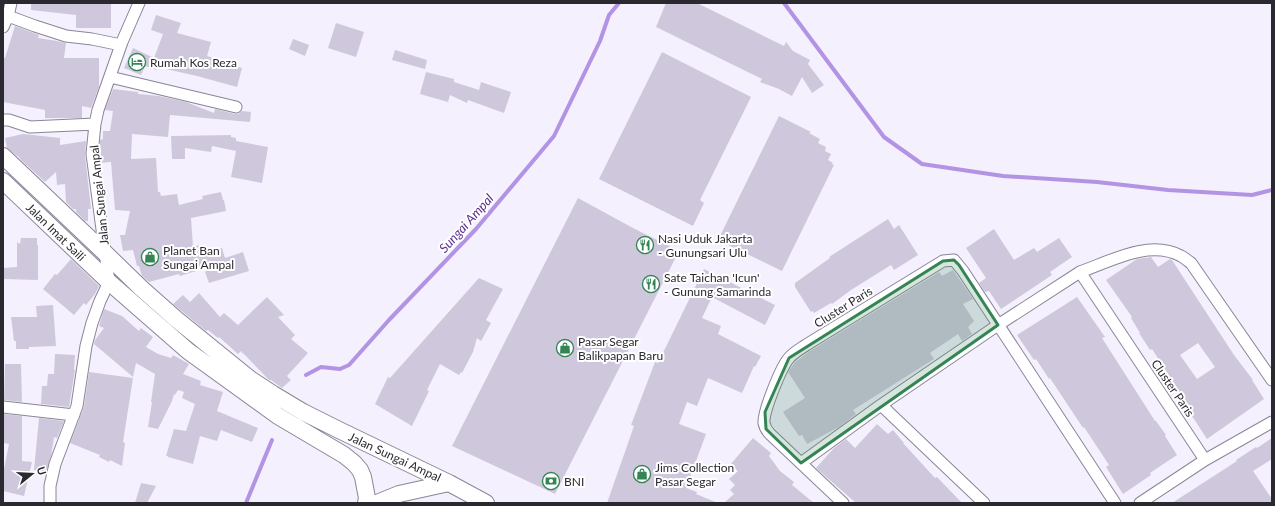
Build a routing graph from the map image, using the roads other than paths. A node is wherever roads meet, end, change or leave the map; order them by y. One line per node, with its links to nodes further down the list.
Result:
1 (11, 3): 3 (street)
2 (139, 3): 5 (street, Jalan Sungai Ampal)
3 (8, 16): 4 (street); 5 (street)
4 (3, 27)
5 (121, 45): 6 (street, Jalan Sungai Ampal)
6 (110, 77): 7 (street); 9 (street, Jalan Sungai Ampal)
7 (236, 107)
8 (3, 120): 9 (street)
9 (95, 124): 12 (street, Jalan Sungai Ampal)
10 (3, 156): 12 (main road, Jalan Imat Saili)
11 (3, 181): 14 (main road, Jalan Imat Saili)
12 (104, 252): 14 (street); 17 (main road, Jalan Sungai Ampal)
13 (1080, 272): 15 (street); 16 (street); 22 (street, Cluster Paris)
14 (109, 282): 17 (main road, Jalan Sungai Ampal); 20 (street)
15 (998, 325): 18 (street); 23 (street, Cluster Paris); 31 (street, Cluster Paris)
16 (1272, 380)
17 (241, 381): 24 (main road, Jalan Sungai Ampal); 25 (main road, Jalan Sungai Ampal)
18 (880, 405): 23 (street); 30 (street)
19 (3, 407): 20 (street)
20 (74, 415): 26 (street)
21 (1272, 422): 22 (street)
22 (1205, 460): 32 (street)
23 (801, 463): 29 (street, Cluster Paris)
24 (449, 483): 27 (main road); 28 (main road, Jalan Sungai Ampal)
25 (366, 496)
26 (50, 503)
27 (377, 503)
28 (486, 503)
29 (843, 503)
30 (984, 503)
31 (1115, 503)
32 (1140, 503)

